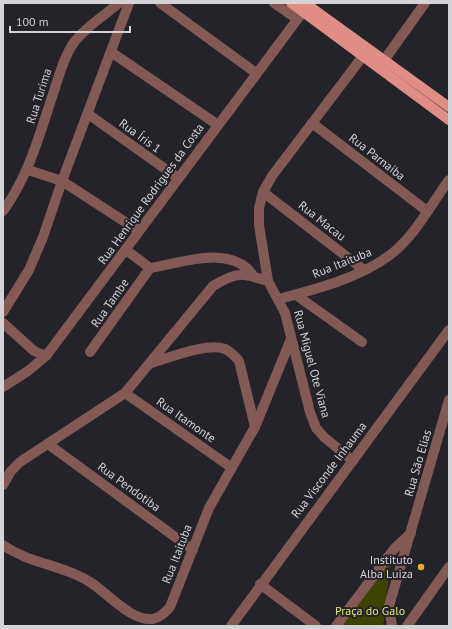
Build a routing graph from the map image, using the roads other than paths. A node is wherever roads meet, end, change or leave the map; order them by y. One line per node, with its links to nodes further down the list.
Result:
1 (119, 3): 17 (street, Rua Turima)
2 (129, 3): 8 (street)
3 (160, 3): 11 (street)
4 (274, 3): 7 (street)
5 (291, 3): 7 (main road)
6 (425, 3): 10 (street)
7 (303, 9): 9 (main road); 10 (main road); 11 (street, Rua Henrique Rodrigues da Costa)
8 (112, 52): 13 (street); 16 (street)
9 (363, 56): 14 (main road); 15 (street, Rua Miguel Ote Viana)
10 (385, 59): 12 (main road)
11 (256, 73): 16 (street, Rua Henrique Rodrigues da Costa)
12 (448, 103)
13 (88, 114): 18 (street, Rua Íris 1); 20 (street)
14 (449, 120)
15 (312, 123): 21 (street, Rua Miguel Ote Viana); 23 (street, Rua Parnaiba)
16 (218, 125): 18 (street, Rua Henrique Rodrigues da Costa)
17 (28, 170): 20 (street); 22 (street, Rua Turima)
18 (178, 178): 24 (street, Rua Henrique Rodrigues da Costa)
19 (449, 180): 23 (street, Rua Itaituba)
20 (62, 181): 24 (street); 32 (street)
21 (263, 192): 27 (street, Rua Macau); 29 (street, Rua Miguel Ote Viana)
22 (3, 211)
23 (427, 211): 27 (street, Rua Itaituba)
24 (139, 231): 25 (street, Rua Henrique Rodrigues da Costa)
25 (126, 250): 26 (street); 38 (street, Rua Henrique Rodrigues da Costa)
26 (150, 268): 28 (street); 37 (street, Rua Tambe)
27 (364, 270): 30 (street, Rua Itaituba)
28 (254, 277): 29 (street); 39 (street)
29 (268, 282): 31 (street, Rua Miguel Ote Viana)
30 (296, 295): 31 (street, Rua Itaituba); 36 (street)
31 (279, 299): 35 (street, Rua Miguel Ote Viana)
32 (3, 312)
33 (3, 323): 38 (street)
34 (449, 330): 46 (street, Rua Visconde Inhauma)
35 (291, 339): 44 (street, Rua Itaituba); 46 (street, Rua Miguel Ote Viana)
36 (362, 342)
37 (90, 352)
38 (46, 356): 40 (street, Rua Henrique Rodrigues da Costa)
39 (151, 363): 41 (street); 44 (street)
40 (3, 388)
41 (124, 393): 45 (street); 48 (street, Rua Itamonte)
42 (449, 400): 43 (street, Rua Sāo Elias)
43 (447, 414): 50 (street, Rua Sāo Elias)
44 (255, 427): 48 (street, Rua Itaituba)
45 (48, 444): 47 (street); 52 (street, Rua Pendotiba)
46 (353, 461): 54 (street, Rua Visconde Inhauma)
47 (7, 468): 49 (street)
48 (232, 468): 52 (street, Rua Itaituba)
49 (3, 484)
50 (411, 533): 57 (street); 58 (street, Rua Sāo Elias)
51 (3, 545): 52 (street, Rua Itaituba)
52 (193, 550)
53 (449, 567): 59 (street)
54 (260, 584): 55 (street, Rua Visconde Inhauma); 56 (street)
55 (231, 626)
56 (316, 626)
57 (336, 626)
58 (392, 626)
59 (407, 626)

